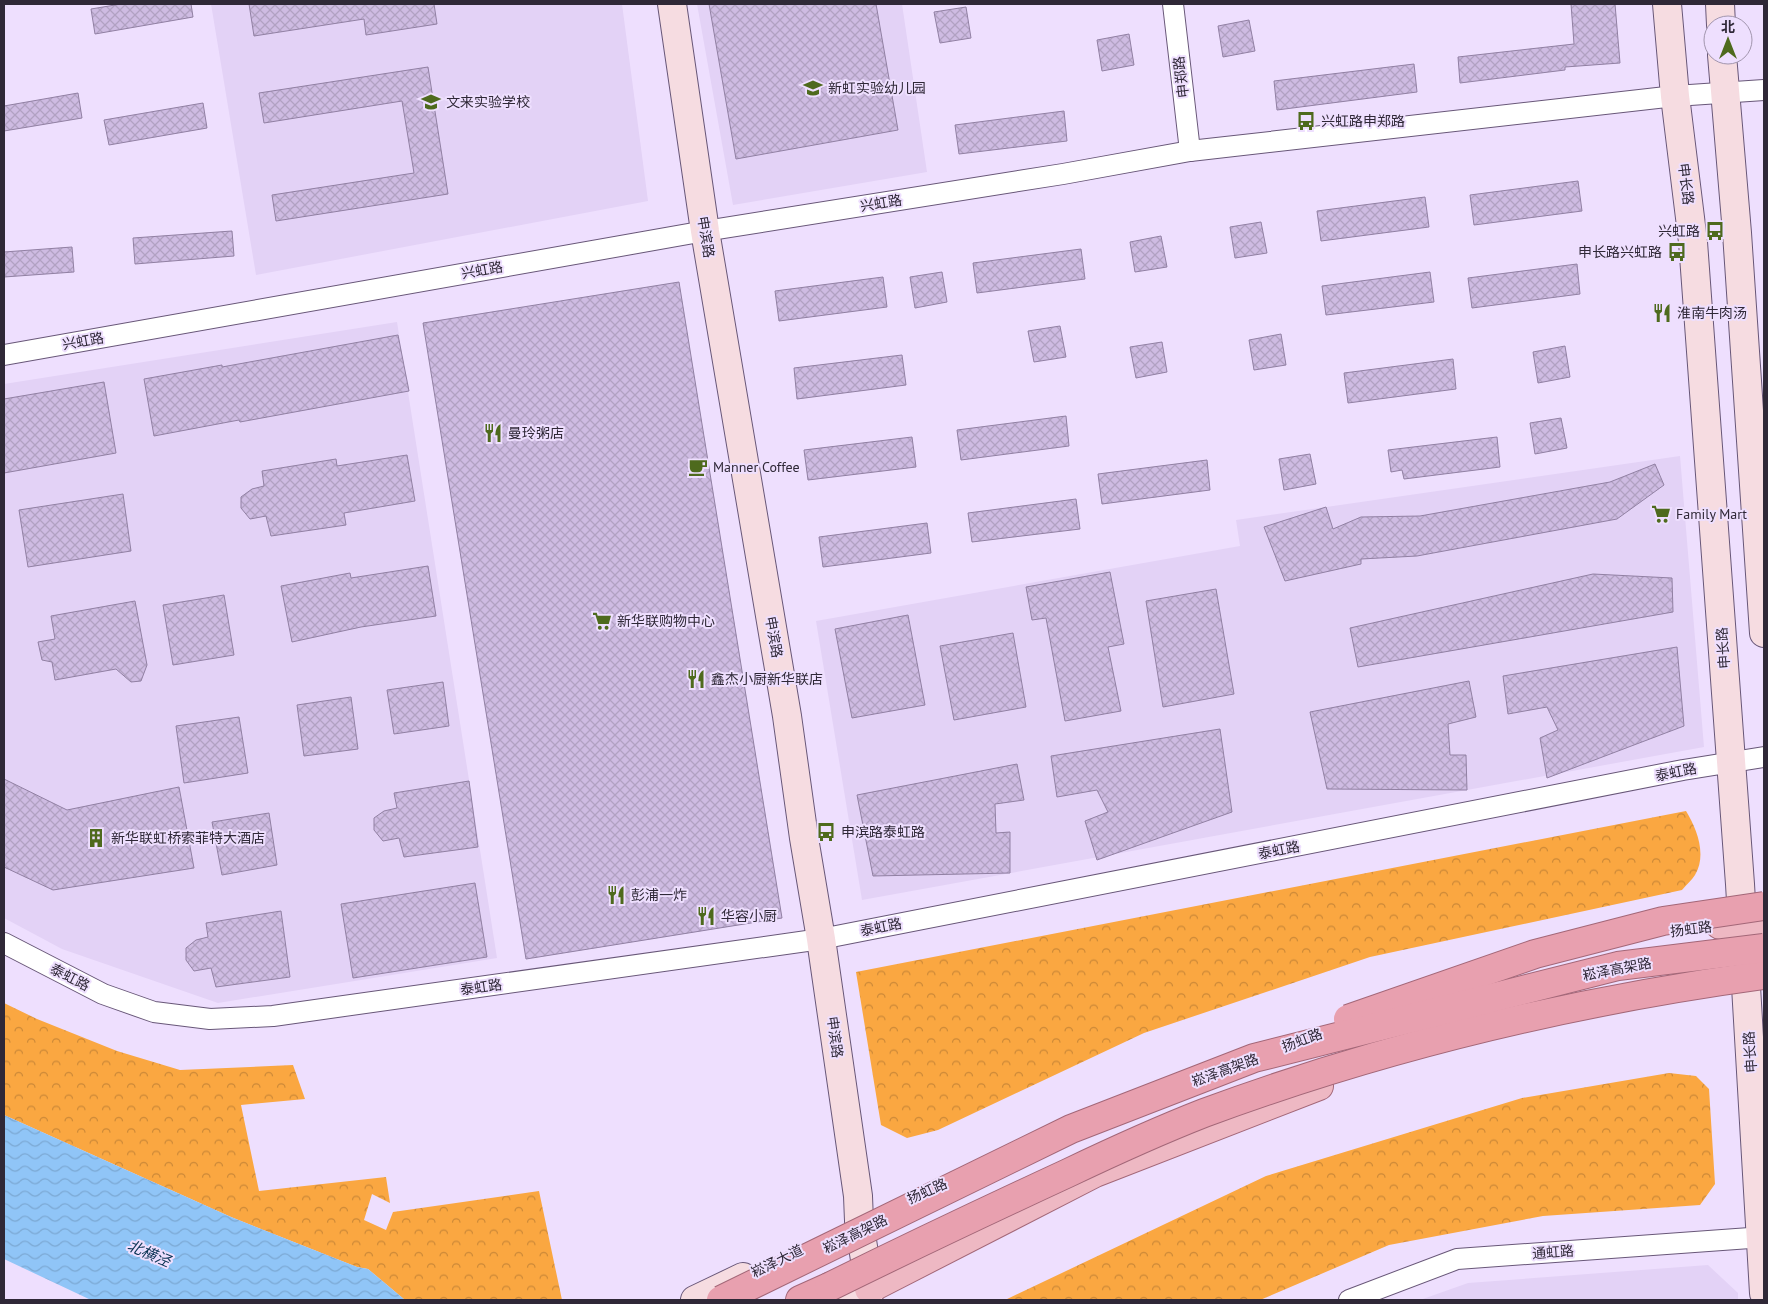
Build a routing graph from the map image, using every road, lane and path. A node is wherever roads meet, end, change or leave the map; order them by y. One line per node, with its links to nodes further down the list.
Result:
1 (672, 4): 9 (main road, 申滨路)
2 (1172, 4): 8 (street, 申郑路)
3 (1667, 4): 7 (main road, 申长路)
4 (1723, 65): 6 (main road)
5 (1764, 90): 6 (street, 兴虹路)
6 (1724, 92): 7 (street, 兴虹路); 11 (main road)
7 (1675, 96): 8 (street, 兴虹路); 13 (main road, 申长路)
8 (1190, 151): 9 (street, 兴虹路)
9 (704, 231): 10 (street, 兴虹路); 16 (main road, 申滨路)
10 (4, 355)
11 (1764, 634)
12 (1764, 757): 13 (street, 泰虹路)
13 (1731, 761): 15 (main road, 申长路); 16 (street, 泰虹路)
14 (1764, 906): 20 (highway, bridge)
15 (1753, 921): 19 (main road, 申长路); 21 (main road, 扬虹路)
16 (821, 939): 17 (street, 泰虹路); 21 (main road, 申滨路)
17 (4, 943)
18 (1764, 948): 20 (highway, 崧泽高架路, bridge)
19 (1758, 979): 22 (main road, 申长路); 24 (main road); 25 (highway, 崧泽高架路, bridge)
20 (1254, 1058): 27 (highway, 崧泽高架路, bridge)
21 (859, 1221): 24 (main road, 申滨路); 26 (main road, 崧泽大道)
22 (1763, 1237): 23 (main road, 申长路); 29 (street, 通虹路)
23 (1764, 1293)
24 (870, 1295): 25 (main road)
25 (828, 1296): 28 (highway, 崧泽高架路)
26 (695, 1300)
27 (721, 1300)
28 (800, 1300)
29 (1349, 1300)

